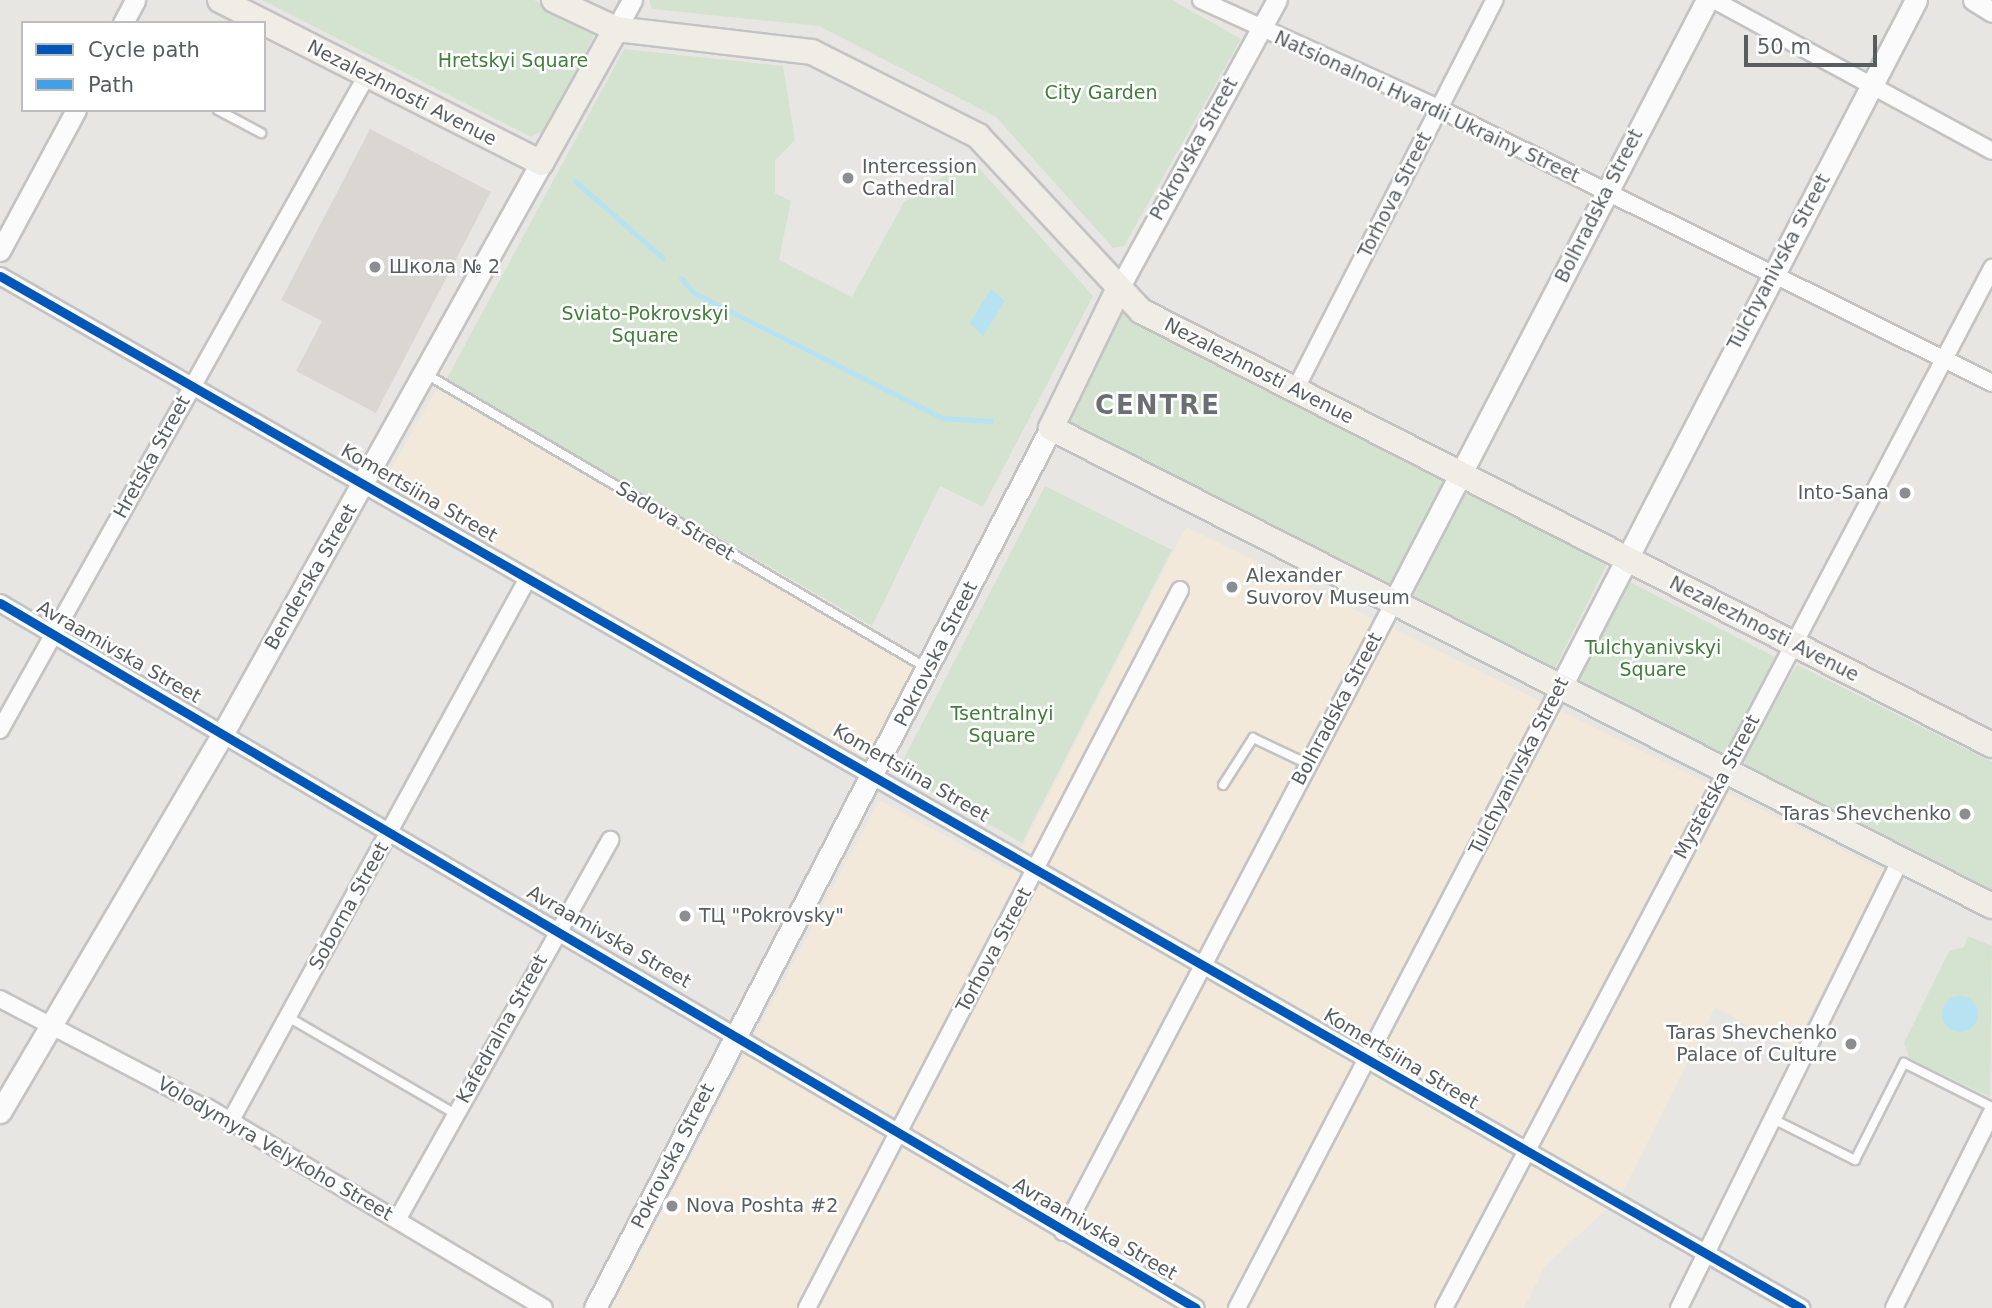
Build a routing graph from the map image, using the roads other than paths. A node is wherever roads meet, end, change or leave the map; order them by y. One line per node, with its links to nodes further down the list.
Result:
1 (135, 0): 13 (street)
2 (220, 0): 14 (main road, Nezalezhnosti Avenue)
3 (554, 0): 16 (main road, Nezalezhnosti Avenue)
4 (632, 0): 16 (street, Benderska Street)
5 (1201, 0): 17 (street, Natsionalnoi Hvardii Ukrainy Street)
6 (1277, 0): 17 (street, Pokrovska Street)
7 (1495, 0): 20 (street, Torhova Street)
8 (1707, 0): 26 (main road, Bolhradska Street)
9 (1714, 0): 19 (street)
10 (1916, 0): 19 (main road, Tulchyanivska Street)
11 (1973, 0): 12 (street)
12 (1992, 12)
13 (124, 21)
14 (261, 21)
15 (266, 23): 18 (main road, Nezalezhnosti Avenue)
16 (616, 29): 25 (main road, Benderska Street); 31 (main road, Nezalezhnosti Avenue)
17 (1261, 30): 20 (street, Natsionalnoi Hvardii Ukrainy Street); 31 (street, Pokrovska Street)
18 (368, 75): 25 (main road, Nezalezhnosti Avenue); 34 (street, Hretska Street)
19 (1872, 85): 24 (street); 29 (main road, Tulchyanivska Street)
20 (1440, 109): 26 (street, Natsionalnoi Hvardii Ukrainy Street); 36 (street, Torhova Street)
21 (75, 112): 27 (street)
22 (222, 112): 23 (lane)
23 (261, 133)
24 (1992, 151)
25 (541, 163): 33 (main road, Benderska Street)
26 (1606, 191): 29 (street, Natsionalnoi Hvardii Ukrainy Street); 38 (main road, Bolhradska Street)
27 (0, 251)
28 (1992, 268): 32 (street, Mystetska Street)
29 (1773, 272): 32 (street, Natsionalnoi Hvardii Ukrainy Street); 40 (main road, Tulchyanivska Street)
30 (0, 276): 34 (street, Komertsiina Street)
31 (1118, 290): 36 (main road, Nezalezhnosti Avenue); 37 (main road, Pokrovska Street)
32 (1943, 359): 35 (street, Natsionalnoi Hvardii Ukrainy Street); 46 (street, Mystetska Street)
33 (424, 373): 39 (main road, Benderska Street); 47 (lane, Sadova Street)
34 (192, 383): 39 (street, Komertsiina Street); 45 (street, Hretska Street)
35 (1992, 383)
36 (1295, 390): 38 (main road, Nezalezhnosti Avenue)
37 (1051, 428): 43 (main road); 47 (main road, Pokrovska Street)
38 (1461, 475): 40 (main road, Nezalezhnosti Avenue); 43 (main road, Bolhradska Street)
39 (366, 481): 41 (street, Komertsiina Street); 50 (main road, Benderska Street)
40 (1625, 559): 46 (main road, Nezalezhnosti Avenue); 48 (main road, Tulchyanivska Street)
41 (528, 578): 54 (street, Komertsiina Street); 56 (street, Soborna Street)
42 (1180, 590): 59 (street, Torhova Street)
43 (1394, 602): 48 (main road); 52 (street, Bolhradska Street)
44 (0, 603): 45 (street, Avraamivska Street)
45 (54, 636): 49 (street, Hretska Street); 50 (street, Avraamivska Street)
46 (1792, 644): 51 (main road, Nezalezhnosti Avenue); 53 (street, Mystetska Street)
47 (928, 668): 54 (main road, Pokrovska Street)
48 (1561, 685): 53 (main road); 67 (street, Tulchyanivska Street)
49 (0, 730)
50 (223, 733): 56 (street, Avraamivska Street); 65 (main road, Benderska Street)
51 (1992, 745)
52 (1308, 764): 55 (lane); 62 (street, Bolhradska Street)
53 (1727, 770): 58 (main road); 77 (street, Mystetska Street)
54 (875, 773): 59 (street, Komertsiina Street); 66 (main road, Pokrovska Street)
55 (1223, 785)
56 (390, 831): 61 (street, Avraamivska Street); 64 (street, Soborna Street)
57 (610, 840): 61 (street, Kafedralna Street)
58 (1901, 859): 60 (main road); 74 (street)
59 (1039, 866): 62 (street, Komertsiina Street); 76 (street, Torhova Street)
60 (1992, 905)
61 (558, 928): 66 (street, Avraamivska Street); 73 (street, Kafedralna Street)
62 (1203, 961): 67 (street, Komertsiina Street); 79 (street, Bolhradska Street)
63 (0, 999): 65 (street, Volodymyra Velykoho Street)
64 (288, 1017): 73 (lane); 75 (street, Soborna Street)
65 (51, 1023): 68 (street, Volodymyra Velykoho Street); 71 (main road, Benderska Street)
66 (737, 1033): 76 (street, Avraamivska Street); 82 (main road, Pokrovska Street)
67 (1366, 1058): 77 (street, Komertsiina Street); 85 (street, Tulchyanivska Street)
68 (180, 1093): 69 (street, Volodymyra Velykoho Street)
69 (207, 1107): 75 (street, Volodymyra Velykoho Street)
70 (1992, 1107): 74 (lane)
71 (0, 1112)
72 (1992, 1112): 89 (street)
73 (455, 1115): 78 (street, Kafedralna Street)
74 (1773, 1119): 80 (street)
75 (230, 1122): 78 (street, Volodymyra Velykoho Street)
76 (897, 1132): 79 (street, Avraamivska Street); 83 (street, Torhova Street)
77 (1527, 1153): 80 (street, Komertsiina Street); 86 (street, Mystetska Street)
78 (397, 1220): 81 (street, Volodymyra Velykoho Street)
79 (1063, 1232): 84 (street, Avraamivska Street)
80 (1706, 1255): 87 (street); 88 (street, Komertsiina Street)
81 (544, 1308)
82 (595, 1308)
83 (807, 1308)
84 (1196, 1308)
85 (1237, 1308)
86 (1444, 1308)
87 (1679, 1308)
88 (1801, 1308)
89 (1894, 1308)

